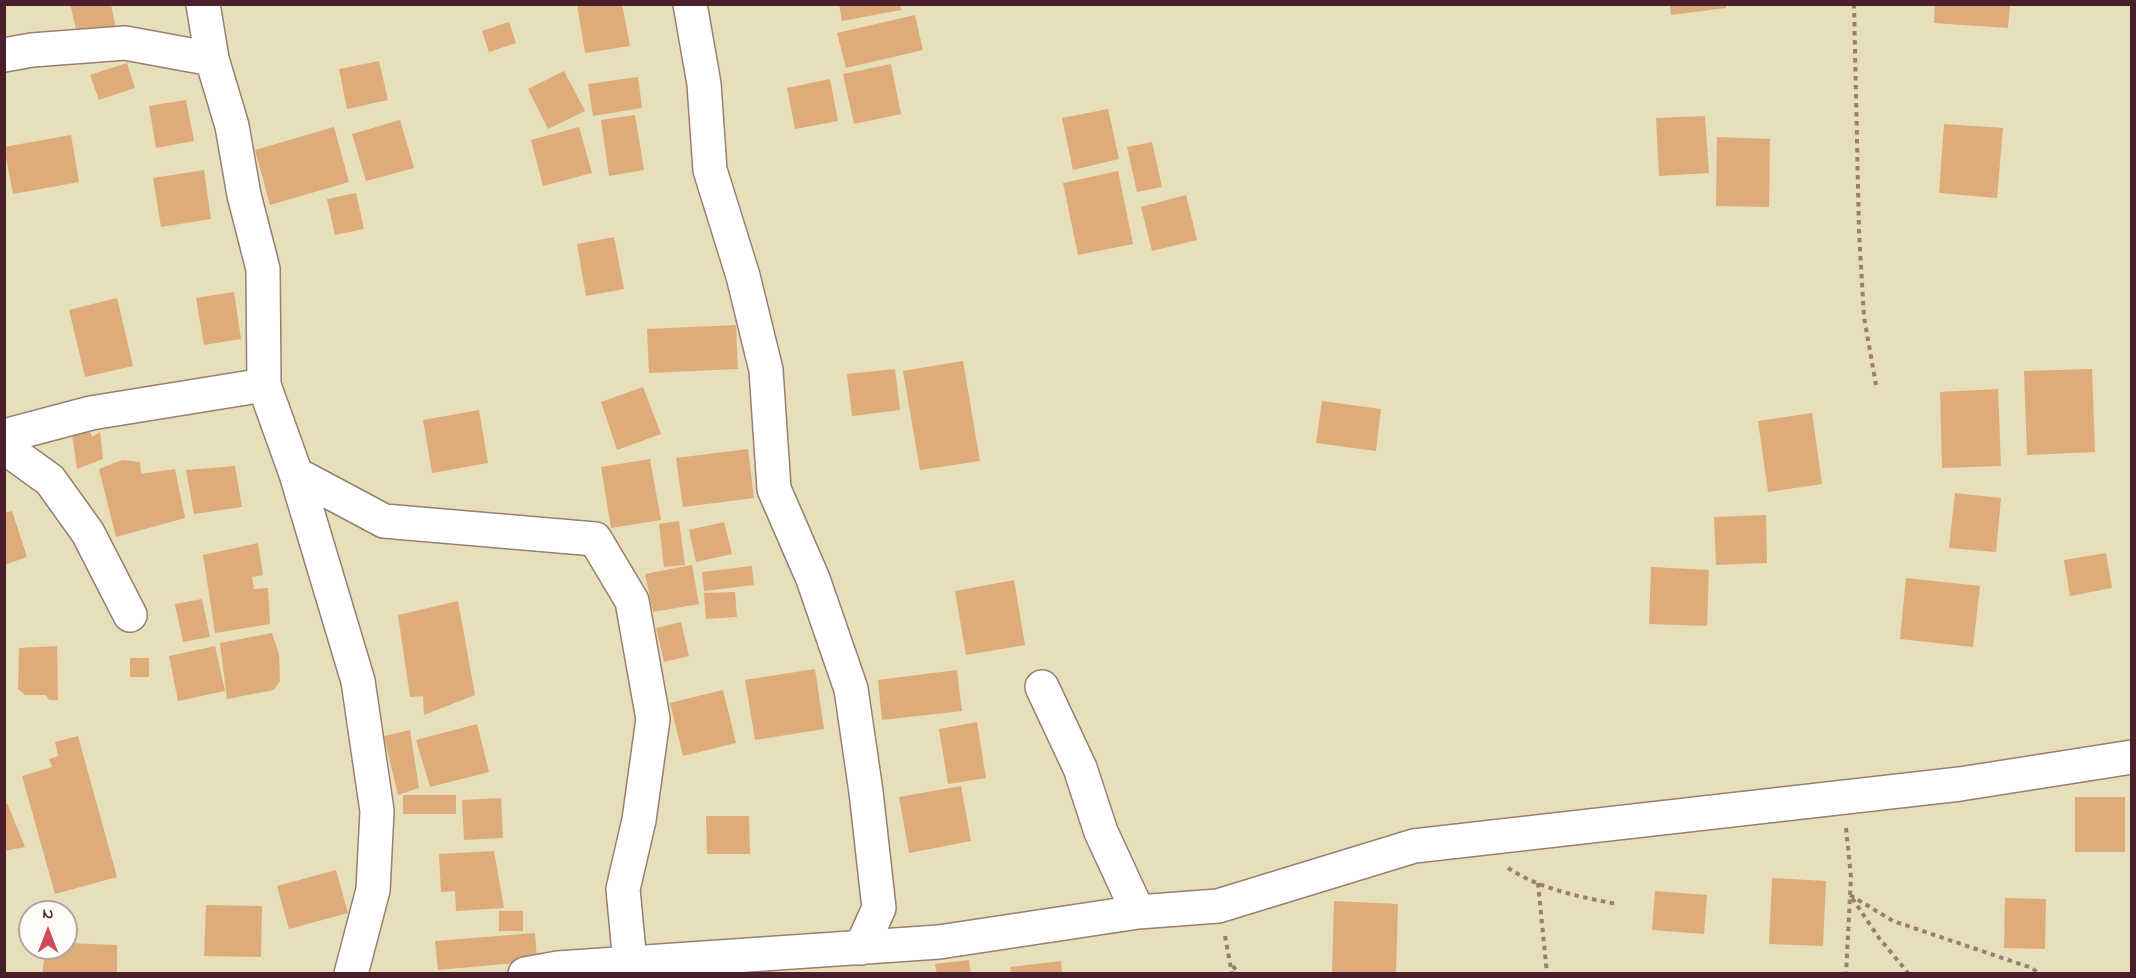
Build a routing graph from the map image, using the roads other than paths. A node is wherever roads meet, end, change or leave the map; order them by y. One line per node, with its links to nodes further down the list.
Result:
1 (203, 4): 4 (street)
2 (690, 4): 13 (street)
3 (4, 55): 4 (street)
4 (213, 59): 5 (street)
5 (264, 385): 6 (street); 8 (street)
6 (4, 436)
7 (4, 447): 9 (street)
8 (296, 474): 14 (street); 15 (street)
9 (130, 615)
10 (1042, 687): 12 (street)
11 (2132, 757): 12 (street)
12 (1138, 912): 13 (street)
13 (861, 948): 14 (street)
14 (630, 963): 16 (street)
15 (351, 974)
16 (525, 974)

